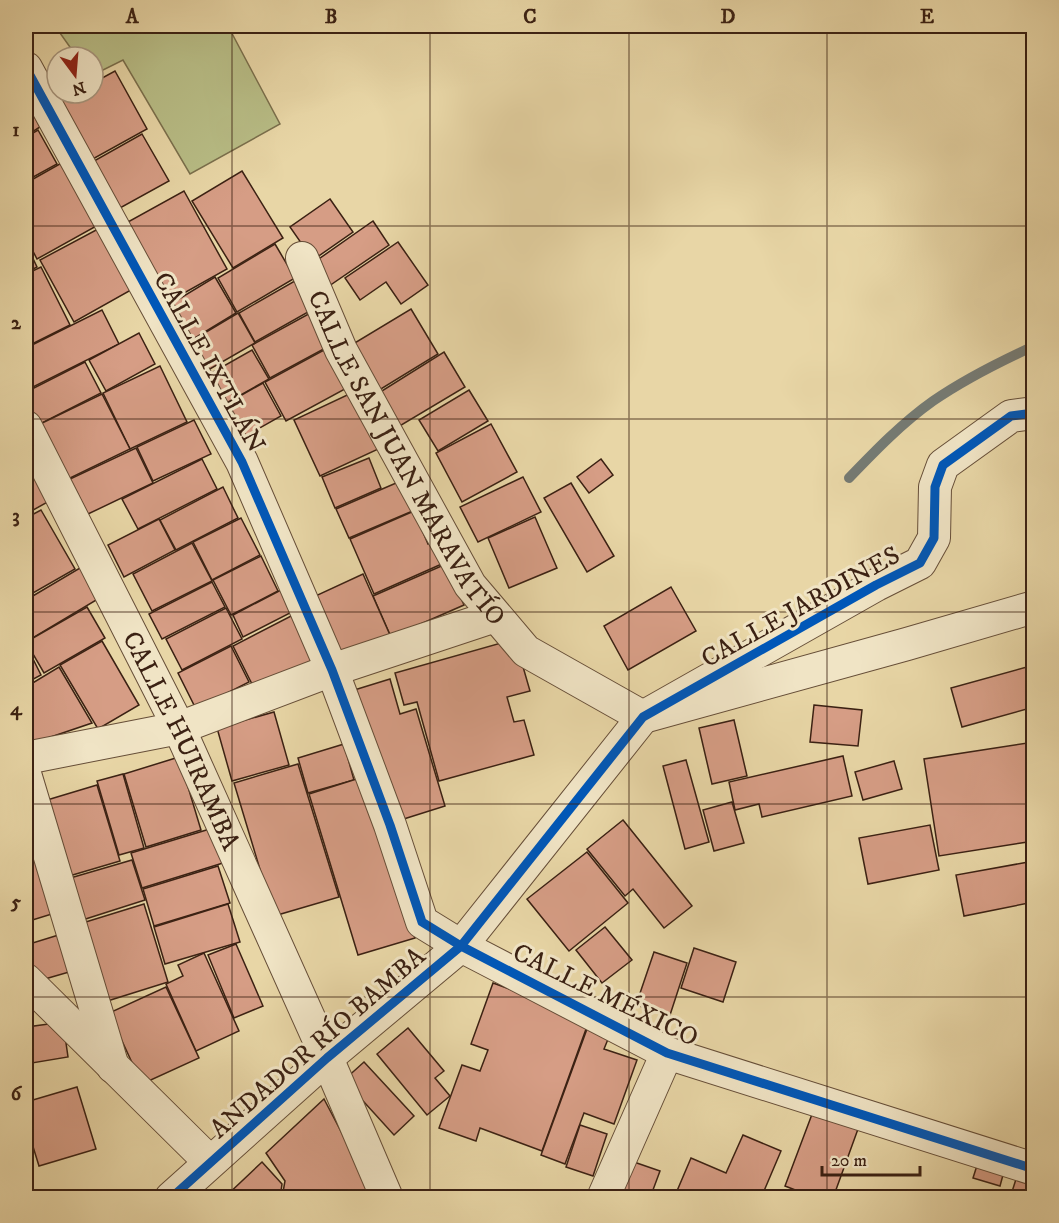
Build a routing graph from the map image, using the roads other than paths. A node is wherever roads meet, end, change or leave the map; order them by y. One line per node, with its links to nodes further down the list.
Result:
1 (29, 76): 7 (street, CALLE IXTLÁN)
2 (302, 258): 6 (street, CALLE SAN JUAN MARAVATÍO)
3 (1034, 413): 8 (street, CALLE JARDINES)
4 (26, 427): 9 (street, CALLE HUIRAMBA)
5 (1034, 607): 8 (street)
6 (495, 616): 7 (street); 8 (street, CALLE SAN JUAN MARAVATÍO)
7 (332, 670): 9 (street); 12 (street, CALLE MÉXICO)
8 (643, 717): 12 (street, ANDADOR RÍO BAMBA)
9 (179, 728): 10 (street); 15 (street, CALLE HUIRAMBA)
10 (26, 758)
11 (26, 777): 16 (street)
12 (461, 946): 14 (street, CALLE MÉXICO); 15 (street, ANDADOR RÍO BAMBA)
13 (26, 980): 16 (street)
14 (667, 1053): 18 (street, CALLE MÉXICO); 21 (street)
15 (327, 1058): 17 (street, ANDADOR RÍO BAMBA); 20 (street, CALLE HUIRAMBA)
16 (113, 1067): 17 (street)
17 (210, 1162): 19 (street, ANDADOR RÍO BAMBA)
18 (1034, 1169)
19 (171, 1197)
20 (387, 1197)
21 (603, 1197)

